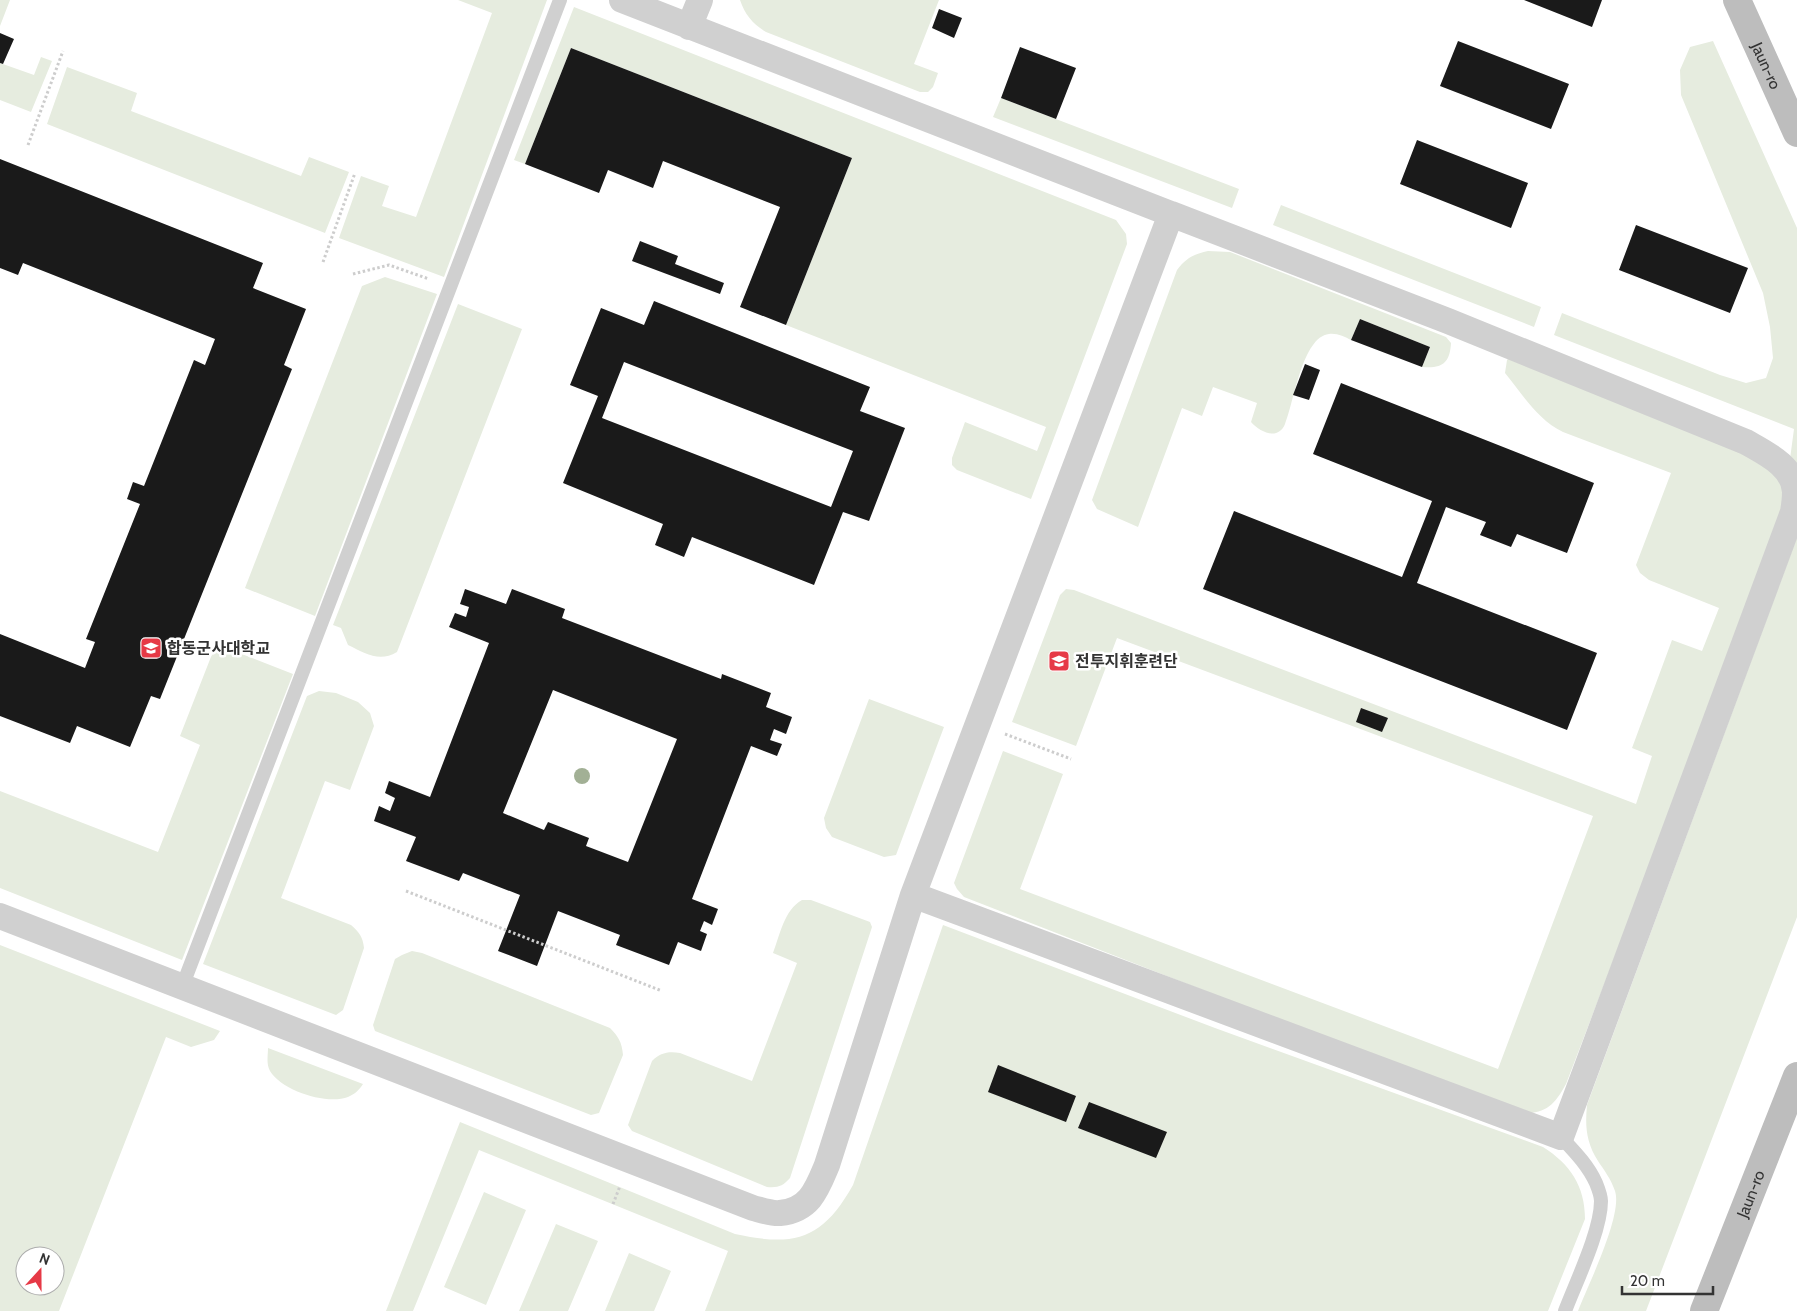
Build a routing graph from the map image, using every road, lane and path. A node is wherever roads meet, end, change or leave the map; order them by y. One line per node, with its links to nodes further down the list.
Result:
1 (560, 0): 13 (lane)
2 (700, 0): 5 (street)
3 (1737, 0): 7 (street, Jaun-ro)
4 (634, 2): 5 (street)
5 (689, 27): 10 (street)
6 (63, 51): 8 (path)
7 (1797, 133)
8 (28, 145)
9 (355, 173): 11 (path)
10 (1171, 214): 17 (street); 22 (street)
11 (322, 262)
12 (353, 274): 13 (path)
13 (451, 287): 19 (lane)
14 (1002, 733): 15 (path)
15 (1071, 759)
16 (406, 891): 20 (path)
17 (913, 895): 19 (street); 22 (street)
18 (0, 916): 19 (street)
19 (182, 987)
20 (662, 991)
21 (1797, 1076): 26 (street, Jaun-ro)
22 (1561, 1137): 25 (lane)
23 (623, 1178): 24 (path)
24 (613, 1204)
25 (1565, 1311)
26 (1704, 1311)

